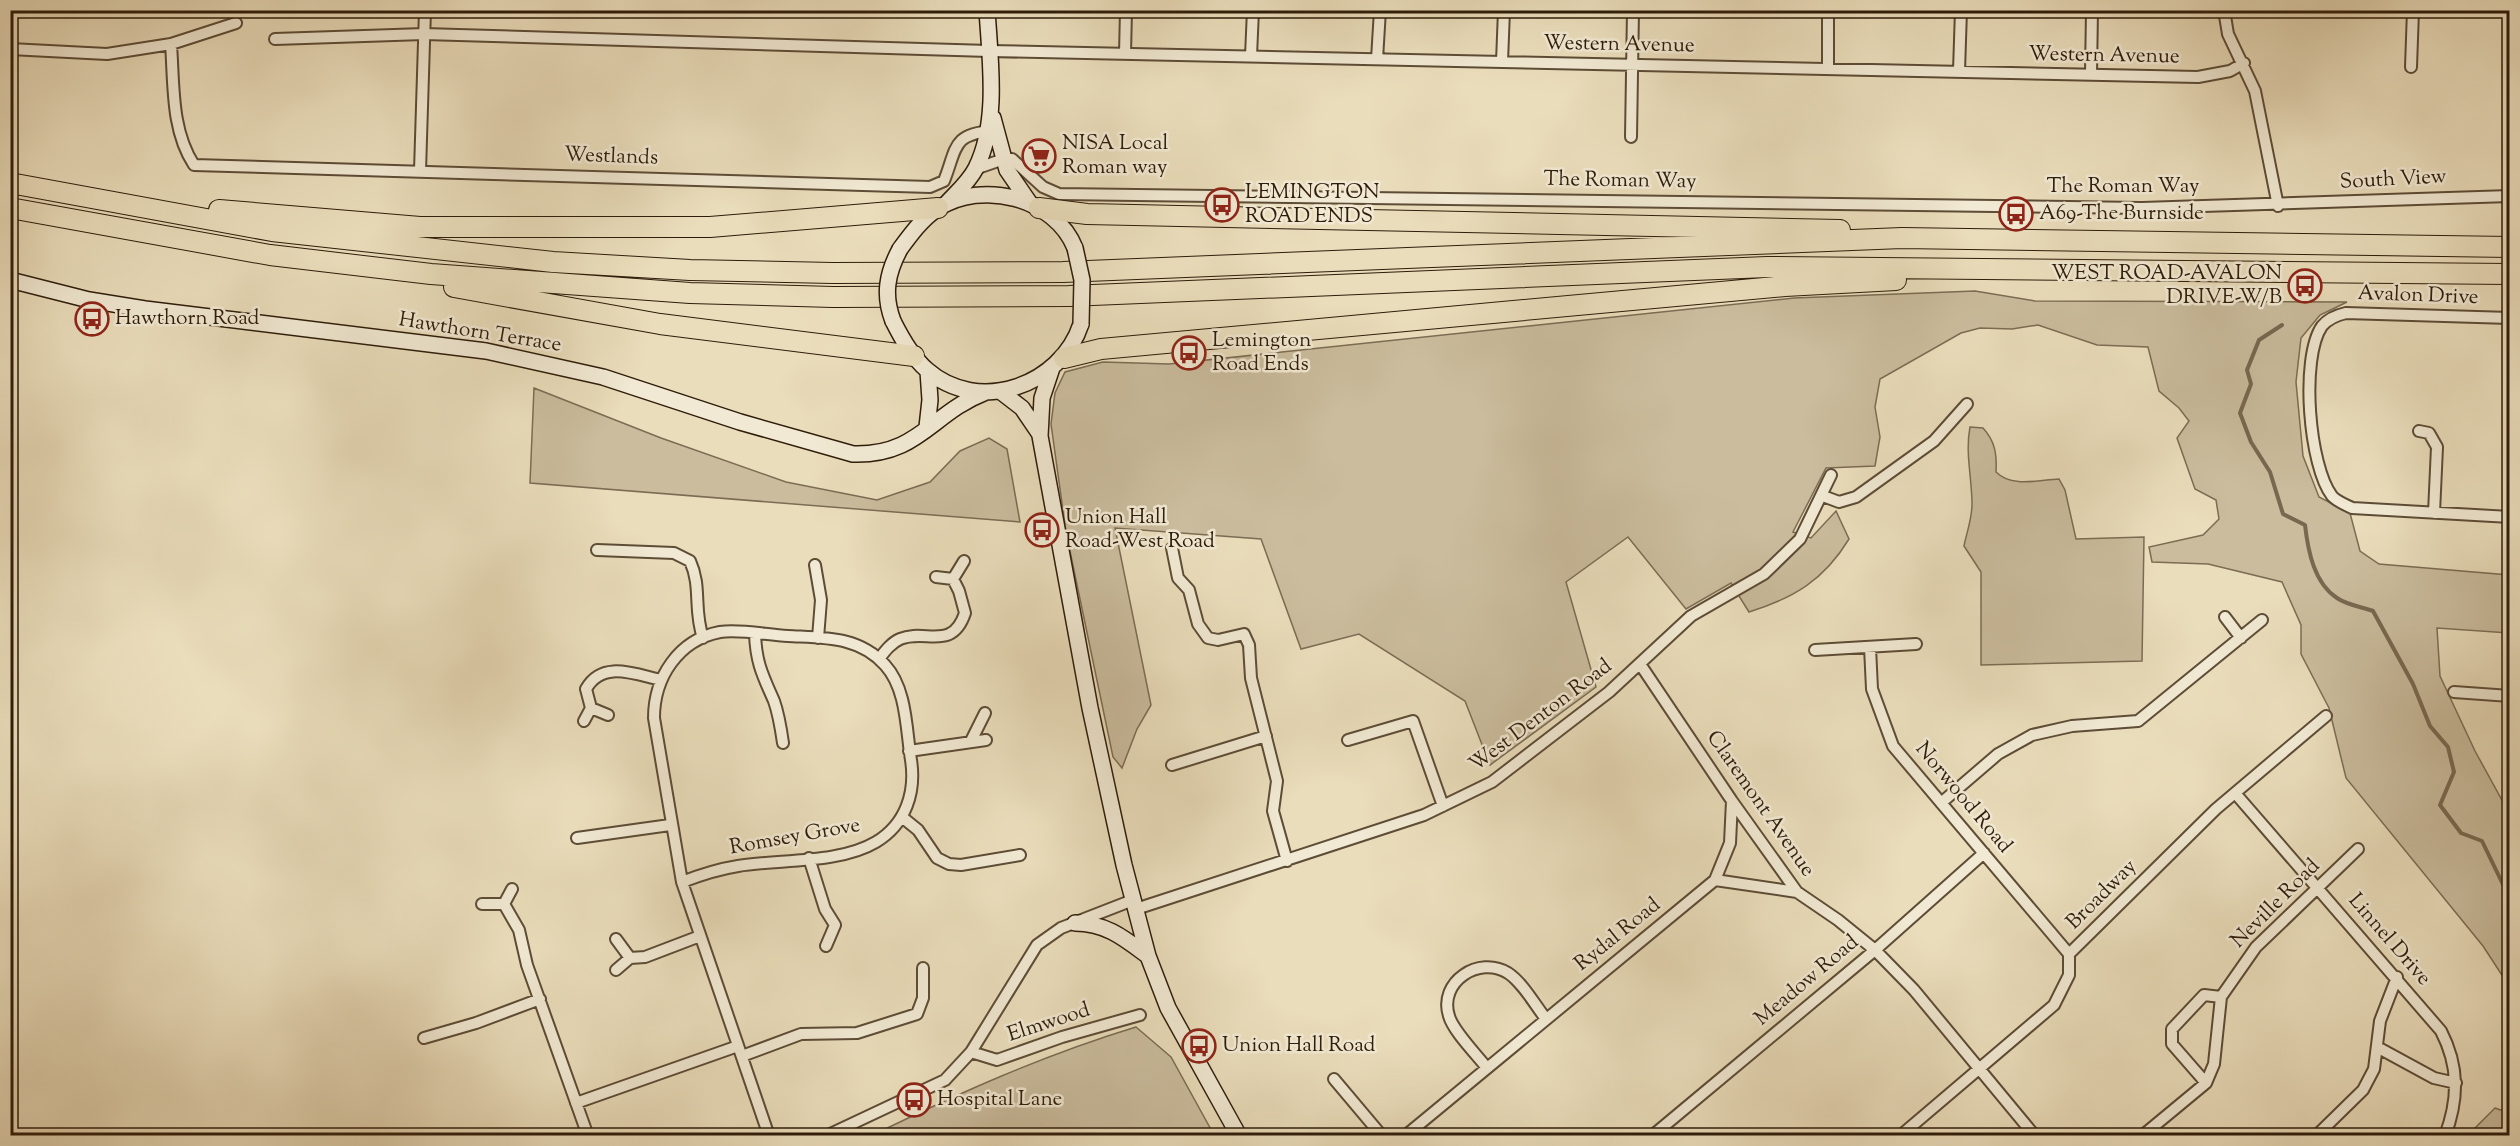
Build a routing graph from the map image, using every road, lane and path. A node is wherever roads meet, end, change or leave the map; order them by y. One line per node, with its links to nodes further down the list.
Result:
1 (425, 10): 14 (street)
2 (987, 10): 18 (main road)
3 (1126, 10): 19 (street)
4 (1253, 10): 20 (street)
5 (1380, 10): 21 (street)
6 (1504, 10): 22 (street)
7 (1633, 10): 24 (street)
8 (1828, 10): 26 (street)
9 (1961, 10): 27 (street)
10 (2092, 10): 28 (street)
11 (2224, 10): 23 (street)
12 (2413, 10): 25 (street)
13 (236, 23): 16 (street)
14 (424, 34): 15 (street, Western Avenue); 18 (street, Western Avenue); 33 (street)
15 (275, 39)
16 (171, 44): 17 (street); 33 (street, Westlands)
17 (10, 49)
18 (989, 51): 19 (street, Western Avenue); 29 (main road)
19 (1125, 54): 20 (street, Western Avenue)
20 (1251, 56): 21 (street, Western Avenue)
21 (1377, 59): 22 (street, Western Avenue)
22 (1502, 62): 24 (street, Western Avenue)
23 (2244, 63): 28 (street, Western Avenue); 39 (street)
24 (1632, 64): 26 (street, Western Avenue); 30 (street)
25 (2411, 67)
26 (1828, 69): 27 (street, Western Avenue)
27 (1959, 71): 28 (street, Western Avenue)
28 (2091, 75)
29 (991, 131): 31 (main road); 32 (main road); 33 (street, Westlands)
30 (1631, 137)
31 (1004, 159): 32 (street); 38 (main road); 39 (street, The Roman Way)
32 (975, 169): 37 (main road)
33 (420, 171)
34 (10, 183): 36 (highway)
35 (2510, 196): 39 (street, South View)
36 (97, 200): 37 (highway); 41 (highway)
37 (942, 206): 38 (main road); 48 (main road, bridge)
38 (1035, 206): 41 (highway); 49 (main road, bridge)
39 (2278, 206)
40 (10, 208): 43 (highway)
41 (1902, 238): 42 (highway)
42 (2510, 247)
43 (270, 255): 44 (highway); 48 (highway)
44 (2156, 269): 45 (highway); 49 (highway)
45 (2510, 274)
46 (10, 280): 53 (main road, Hawthorn Terrace)
47 (2510, 318): 58 (street, Avalon Drive)
48 (914, 356): 50 (main road)
49 (1058, 363): 51 (main road); 55 (main road)
50 (928, 371): 51 (main road); 53 (main road)
51 (993, 391): 53 (main road, Hawthorn Terrace); 55 (main road)
52 (1967, 404): 57 (street)
53 (927, 427)
54 (2419, 430): 58 (street)
55 (1040, 436): 111 (main road)
56 (1831, 475): 57 (street, West Denton Road)
57 (1823, 496): 76 (street, West Denton Road)
58 (2434, 513): 59 (street, Avalon Drive)
59 (2510, 517)
60 (1172, 548): 85 (street)
61 (597, 550): 69 (street)
62 (964, 561): 65 (street)
63 (815, 565): 70 (street)
64 (936, 577): 65 (street)
65 (953, 579): 75 (street)
66 (2224, 617): 71 (street)
67 (2262, 620): 71 (street)
68 (755, 634): 69 (street, Romsey Grove); 70 (street, Romsey Grove); 89 (street)
69 (703, 638): 77 (street, Romsey Grove)
70 (818, 638): 75 (street, Romsey Grove)
71 (2241, 638): 94 (street)
72 (1916, 644): 73 (street)
73 (1870, 647): 74 (street); 94 (street, Norwood Road)
74 (1815, 650)
75 (879, 659): 90 (street, Romsey Grove)
76 (1640, 664): 93 (street, Claremont Avenue); 95 (street, West Denton Road)
77 (661, 680): 80 (street); 97 (street, Romsey Grove)
78 (2454, 692): 79 (street)
79 (2510, 696)
80 (591, 708): 82 (street); 84 (street)
81 (985, 713): 88 (street)
82 (608, 715)
83 (2326, 716): 92 (street, Broadway)
84 (584, 721)
85 (1266, 736): 91 (street); 103 (street)
86 (986, 740): 88 (street)
87 (1348, 740): 95 (street)
88 (971, 741): 90 (street)
89 (783, 743)
90 (909, 751): 96 (street, Romsey Grove)
91 (1172, 765)
92 (2235, 793): 106 (street, Linnel Drive); 117 (street, Broadway)
93 (1732, 801): 104 (street); 108 (street, Claremont Avenue)
94 (1941, 803): 100 (street, Norwood Road)
95 (1443, 806): 103 (street, West Denton Road)
96 (902, 817): 101 (street); 102 (street, Romsey Grove)
97 (670, 825): 98 (street); 105 (street, Romsey Grove)
98 (577, 838)
99 (2358, 849): 106 (street, Neville Road)
100 (1984, 853): 116 (street, Meadow Road); 117 (street, Norwood Road)
101 (1020, 855)
102 (809, 858): 105 (street, Romsey Grove); 115 (street)
103 (1287, 861): 111 (street, West Denton Road)
104 (1715, 880): 108 (street); 126 (street, Rydal Road)
105 (682, 882): 113 (street, Romsey Grove)
106 (2318, 889): 122 (street, Linnel Drive); 123 (street, Neville Road)
107 (512, 890): 110 (street)
108 (1797, 892): 116 (street, Claremont Avenue)
109 (482, 904): 110 (street)
110 (504, 904): 124 (street)
111 (1134, 905): 112 (street); 118 (main road)
112 (1075, 923): 118 (main road); 130 (street)
113 (700, 936): 119 (street); 129 (street, Romsey Grove)
114 (616, 939): 119 (street)
115 (826, 946)
116 (1875, 950): 132 (street, Claremont Avenue); 143 (street, Meadow Road)
117 (2069, 954): 132 (street, Broadway)
118 (1148, 956): 140 (main road)
119 (630, 958): 121 (street)
120 (923, 968): 129 (street)
121 (616, 970)
122 (2397, 977): 128 (street); 135 (street, Linnel Drive)
123 (2221, 997): 134 (street, Neville Road); 134 (street)
124 (540, 999): 127 (street); 136 (street)
125 (1140, 1015): 130 (street, Elmwood)
126 (1546, 1019): 131 (street, Rydal Road); 131 (street)
127 (424, 1038)
128 (2377, 1047): 135 (street); 147 (street)
129 (740, 1051): 136 (street); 138 (street, Romsey Grove)
130 (971, 1052): 139 (street)
131 (1487, 1068): 142 (street, Rydal Road)
132 (1979, 1068): 144 (street, Broadway); 145 (street, Claremont Avenue)
133 (1334, 1079): 141 (street)
134 (2206, 1083): 146 (street)
135 (2456, 1083): 148 (street, Linnel Drive)
136 (576, 1103): 137 (street)
137 (588, 1136)
138 (769, 1136)
139 (826, 1136)
140 (1239, 1136)
141 (1382, 1136)
142 (1405, 1136)
143 (1652, 1136)
144 (1900, 1136)
145 (2035, 1136)
146 (2142, 1136)
147 (2316, 1136)
148 (2445, 1136)

